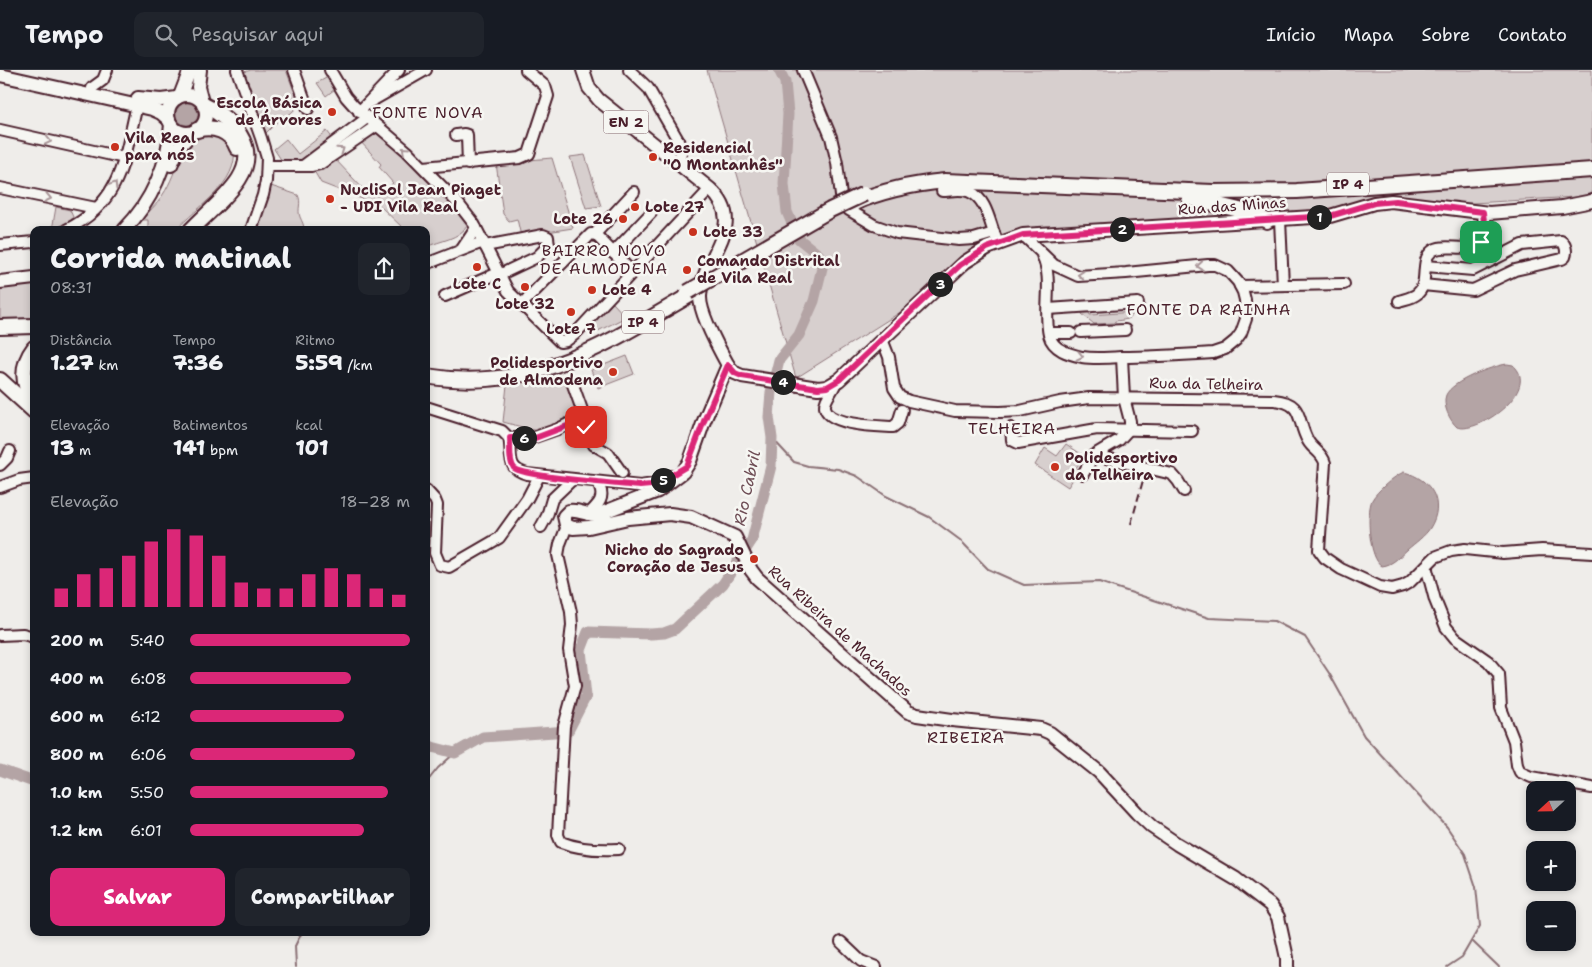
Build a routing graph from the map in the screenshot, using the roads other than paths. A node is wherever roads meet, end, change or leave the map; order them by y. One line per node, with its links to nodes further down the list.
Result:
1 (8, 70): 15 (main road)
2 (106, 70): 15 (street)
3 (190, 70): 16 (main road)
4 (200, 70): 18 (main road)
5 (239, 70): 31 (street)
6 (294, 70): 20 (street)
7 (330, 70): 21 (street)
8 (399, 70): 17 (street)
9 (426, 70): 17 (street)
10 (526, 70): 28 (street)
11 (583, 70): 29 (main road, EN 2)
12 (629, 70): 29 (street)
13 (803, 70): 55 (street)
14 (0, 75): 19 (main road)
15 (92, 88): 16 (main road)
16 (178, 97): 18 (main road); 22 (main road)
17 (370, 102): 21 (street)
18 (203, 104): 25 (main road); 50 (highway)
19 (137, 105): 22 (main road); 27 (street)
20 (308, 108)
21 (364, 115): 23 (street); 32 (street)
22 (170, 122): 25 (main road); 42 (main road)
23 (376, 126): 32 (street, one-way to 23); 33 (street, one-way to 23)
24 (0, 130): 27 (street, one-way to 27)
25 (195, 131): 42 (main road); 49 (highway)
26 (456, 135): 28 (street)
27 (125, 158): 43 (street, one-way to 27)
28 (468, 164): 33 (street)
29 (680, 165): 37 (main road, EN 2)
30 (1592, 165): 40 (highway, IP 4)
31 (267, 166): 32 (street); 51 (street)
32 (303, 166)
33 (424, 167): 52 (street)
34 (1592, 170): 35 (highway, IP 4)
35 (1082, 186): 40 (highway, IP 4); 46 (highway)
36 (0, 188): 43 (street, one-way to 43)
37 (710, 189): 64 (street); 86 (main road, EN 2)
38 (942, 191): 55 (street)
39 (634, 192): 54 (street)
40 (860, 199): 87 (highway, IP 4, bridge)
41 (1592, 200): 45 (main road, Rua das Minas)
42 (144, 206): 48 (main road)
43 (96, 208): 47 (street)
44 (651, 212): 60 (street)
45 (1483, 212): 46 (main road, Rua das Minas); 63 (street)
46 (1273, 220): 53 (main road, Rua das Minas); 69 (street)
47 (72, 226)
48 (127, 226)
49 (187, 226)
50 (195, 226)
51 (253, 226)
52 (475, 226): 57 (street); 59 (street)
53 (1023, 235): 55 (main road, Rua das Minas); 61 (street)
54 (590, 236): 60 (street); 75 (street)
55 (996, 238): 83 (main road, Rua das Minas)
56 (30, 242): 58 (street)
57 (484, 244): 59 (street); 65 (street); 65 (street)
58 (0, 245)
59 (462, 249): 62 (street)
60 (613, 252): 64 (street)
61 (1042, 255): 71 (street, one-way to 61); 76 (street)
62 (430, 262)
63 (1426, 266): 70 (street); 70 (street)
64 (632, 272): 75 (street)
65 (498, 274): 72 (street); 75 (street)
66 (30, 278): 67 (main road)
67 (0, 282)
68 (1344, 284): 69 (street)
69 (1283, 285): 71 (street)
70 (1423, 285): 73 (street)
71 (1240, 286): 85 (street)
72 (445, 296)
73 (1399, 301)
74 (1138, 304): 76 (street)
75 (521, 305)
76 (1048, 309): 82 (street)
77 (30, 326): 78 (highway)
78 (0, 327)
79 (1125, 330): 82 (street)
80 (0, 331): 81 (highway)
81 (30, 331)
82 (1049, 333): 85 (street, one-way to 85)
83 (882, 339): 90 (main road, Rua das Minas); 92 (street, Rua da Telheira)
84 (30, 354): 91 (highway)
85 (1122, 357): 92 (street)
86 (728, 365): 90 (main road); 104 (main road)
87 (430, 373)
88 (0, 380): 93 (highway)
89 (572, 382): 96 (street)
90 (836, 382): 95 (street)
91 (30, 396)
92 (1124, 398): 98 (street); 119 (street, Rua da Telheira)
93 (30, 407)
94 (430, 409): 100 (street)
95 (902, 410)
96 (578, 419): 100 (street); 105 (street)
97 (1011, 428): 98 (street)
98 (1130, 428): 99 (street); 102 (street)
99 (1192, 431)
100 (510, 438): 107 (street)
101 (10, 450): 103 (street)
102 (1094, 455): 106 (street); 113 (street)
103 (0, 465)
104 (687, 466): 110 (street); 115 (main road)
105 (622, 473)
106 (1083, 474)
107 (539, 476): 109 (street); 114 (street)
108 (30, 479): 111 (street)
109 (571, 481): 110 (street); 112 (street); 117 (street)
110 (633, 485): 112 (street)
111 (0, 487)
112 (600, 488): 115 (street)
113 (1184, 491)
114 (430, 494)
115 (588, 515): 116 (main road)
116 (567, 526): 123 (street); 126 (main road, Rua Ribeira de Machados)
117 (541, 527)
118 (1592, 553): 119 (street)
119 (1426, 566): 122 (street)
120 (0, 635): 121 (street)
121 (30, 636)
122 (1592, 788)
123 (619, 850)
124 (841, 942): 125 (street)
125 (876, 967)
126 (1287, 967)

